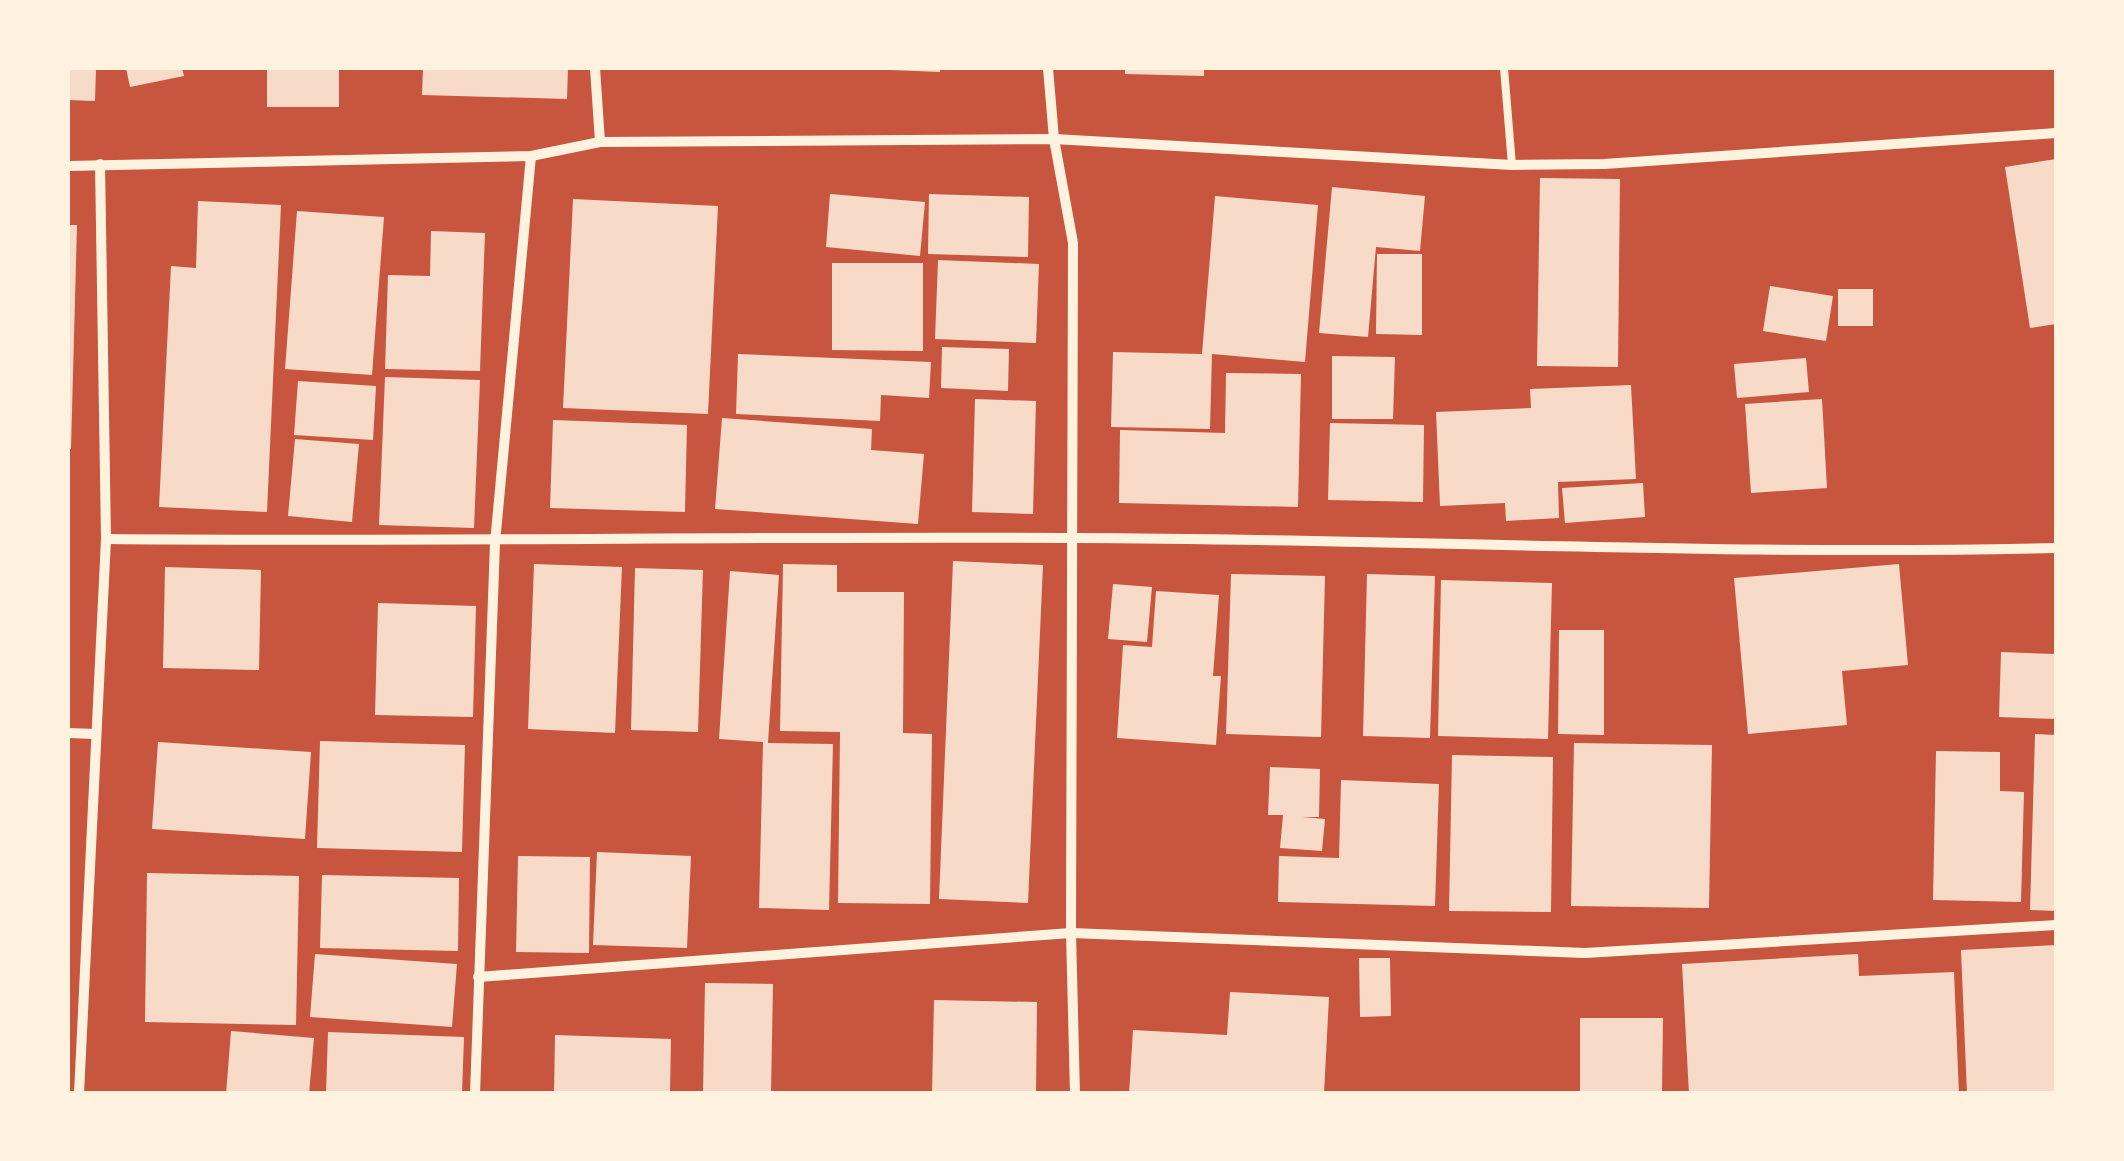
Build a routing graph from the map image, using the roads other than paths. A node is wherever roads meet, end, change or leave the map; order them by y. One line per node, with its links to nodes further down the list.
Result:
1 (595, 68): 6 (street)
2 (1048, 68): 5 (street)
3 (1504, 68): 9 (lane)
4 (2056, 134): 9 (street)
5 (1054, 139): 6 (street); 9 (street); 11 (street)
6 (600, 142): 7 (street)
7 (531, 156): 8 (street); 13 (street)
8 (100, 164): 10 (street); 12 (street)
9 (1512, 165)
10 (68, 166)
11 (1074, 538): 13 (street); 14 (street); 18 (street)
12 (106, 539): 13 (street); 16 (street)
13 (495, 543): 19 (street)
14 (2056, 548)
15 (68, 733): 16 (street)
16 (95, 734): 20 (street)
17 (2056, 926): 18 (street)
18 (1070, 933): 19 (street); 22 (street)
19 (478, 977): 21 (street)
20 (79, 1094)
21 (475, 1094)
22 (1075, 1094)

